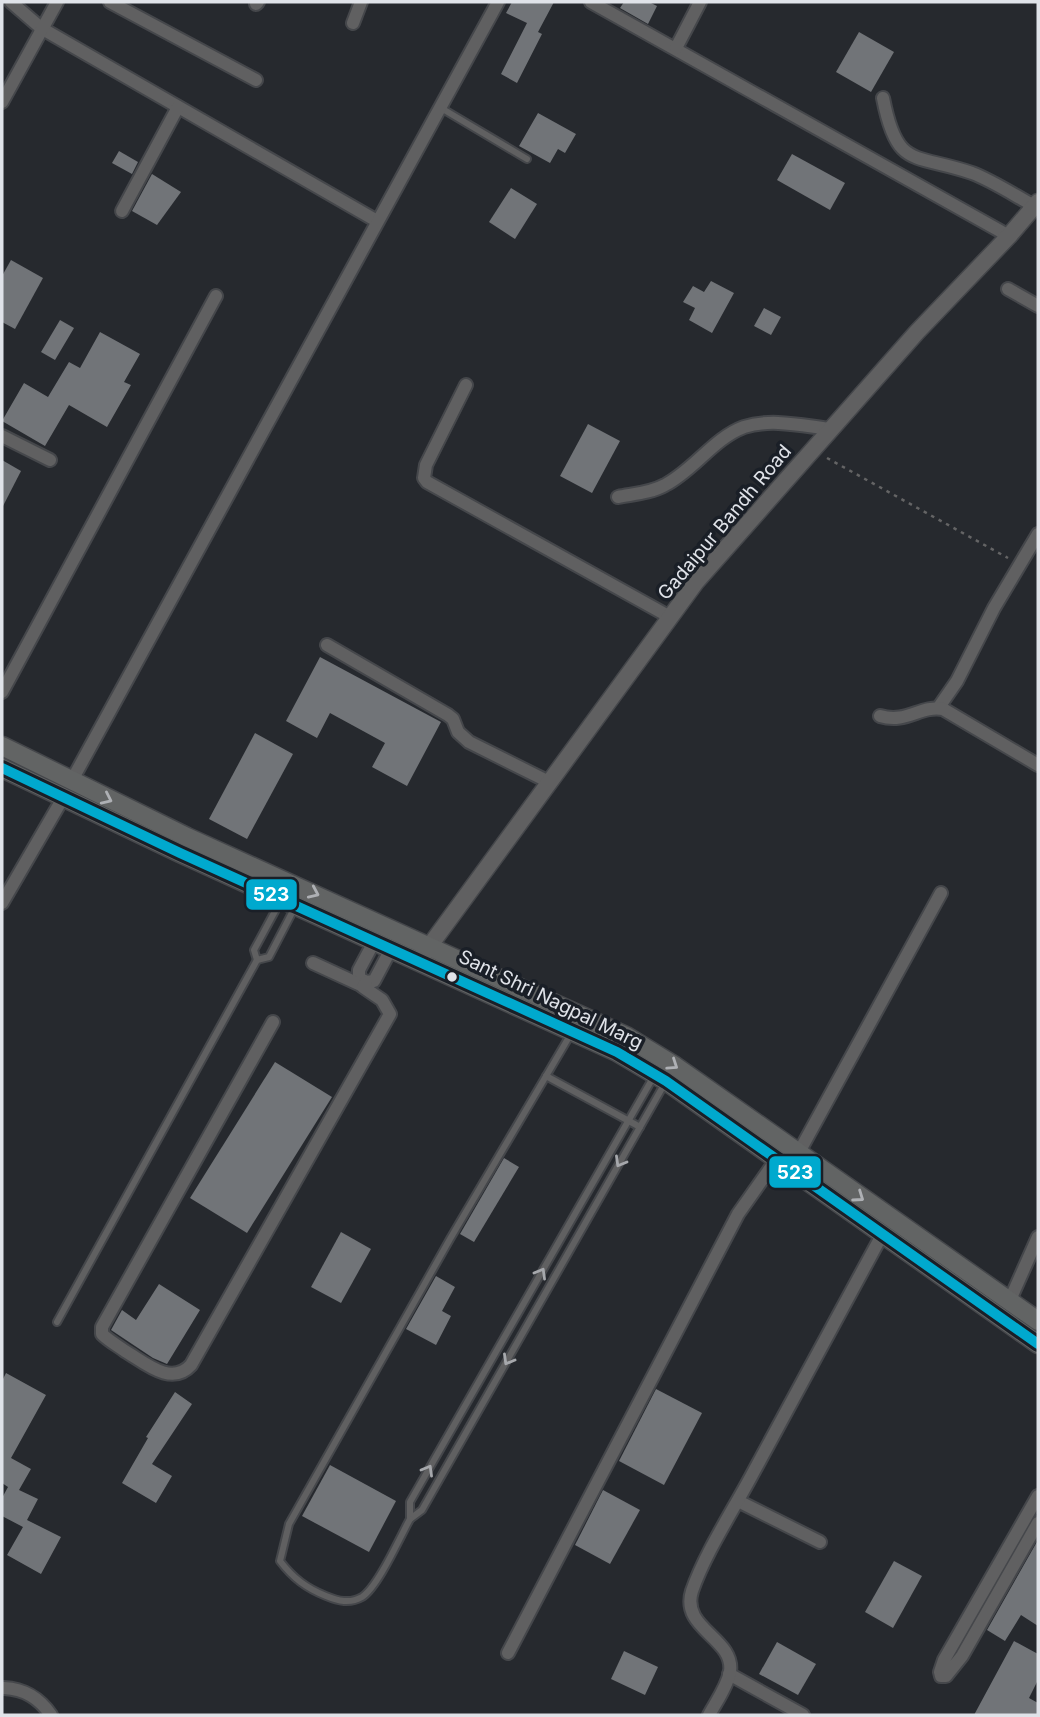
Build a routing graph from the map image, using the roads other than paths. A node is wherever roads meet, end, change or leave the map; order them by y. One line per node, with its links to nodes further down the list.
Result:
1 (11, 2): 9 (street)
2 (57, 2): 9 (street)
3 (110, 2): 11 (street)
4 (360, 2): 8 (street)
5 (498, 2): 15 (street)
6 (591, 2): 10 (street)
7 (700, 2): 10 (street)
8 (353, 23)
9 (41, 29): 13 (street); 14 (street)
10 (676, 48): 20 (street)
11 (256, 80)
12 (883, 98): 17 (street)
13 (2, 102)
14 (177, 107): 18 (street); 19 (street)
15 (439, 107): 16 (lane); 19 (street)
16 (527, 159)
17 (1036, 204): 20 (street, Gadaipur Bandh Road)
18 (122, 211)
19 (377, 220): 39 (street)
20 (1009, 236): 25 (street, Gadaipur Bandh Road)
21 (1008, 289): 23 (street)
22 (216, 296): 32 (street)
23 (1038, 306)
24 (466, 385): 30 (street)
25 (831, 429): 28 (street); 30 (street, Gadaipur Bandh Road)
26 (2, 436): 27 (street)
27 (50, 460)
28 (618, 497)
29 (1038, 534): 33 (street)
30 (670, 617): 38 (street, Gadaipur Bandh Road)
31 (327, 645): 38 (street)
32 (2, 692)
33 (939, 708): 34 (street); 36 (street)
34 (880, 716)
35 (2, 746): 39 (main road, Sant Shri Nagpal Marg)
36 (1038, 765)
37 (2, 768): 39 (main road, Sant Shri Nagpal Marg)
38 (549, 782): 44 (street, Gadaipur Bandh Road)
39 (67, 790): 41 (main road, Sant Shri Nagpal Marg); 42 (street); 44 (main road, Sant Shri Nagpal Marg, one-way to 44)
40 (941, 893): 54 (street)
41 (289, 902): 43 (main road, Sant Shri Nagpal Marg); 45 (lane); 45 (lane)
42 (2, 903)
43 (383, 944): 44 (main road, Sant Shri Nagpal Marg); 47 (street); 47 (street)
44 (425, 953): 49 (main road, Sant Shri Nagpal Marg); 54 (main road, Sant Shri Nagpal Marg, one-way to 54)
45 (257, 960): 60 (lane)
46 (313, 963): 47 (street)
47 (365, 984): 48 (street)
48 (273, 1022)
49 (573, 1030): 50 (lane); 51 (main road, Sant Shri Nagpal Marg)
50 (546, 1076): 52 (lane); 64 (lane)
51 (661, 1078): 52 (lane); 53 (lane); 55 (main road, Sant Shri Nagpal Marg)
52 (628, 1121): 53 (lane); 64 (lane, one-way to 52)
53 (640, 1127): 64 (lane, one-way to 64)
54 (798, 1154): 58 (main road, Sant Shri Nagpal Marg, one-way to 58)
55 (776, 1160): 56 (main road, Sant Shri Nagpal Marg); 67 (street)
56 (882, 1235): 61 (main road, Sant Shri Nagpal Marg); 63 (street)
57 (1038, 1237): 58 (street)
58 (1010, 1300): 59 (main road, Sant Shri Nagpal Marg)
59 (1038, 1321)
60 (58, 1322)
61 (1038, 1344)
62 (1038, 1496): 65 (street)
63 (738, 1502): 66 (street); 68 (street)
64 (410, 1519)
65 (1038, 1523)
66 (820, 1542)
67 (508, 1654)
68 (729, 1674): 71 (street); 72 (street)
69 (4, 1688): 70 (street)
70 (51, 1715)
71 (709, 1715)
72 (803, 1715)

